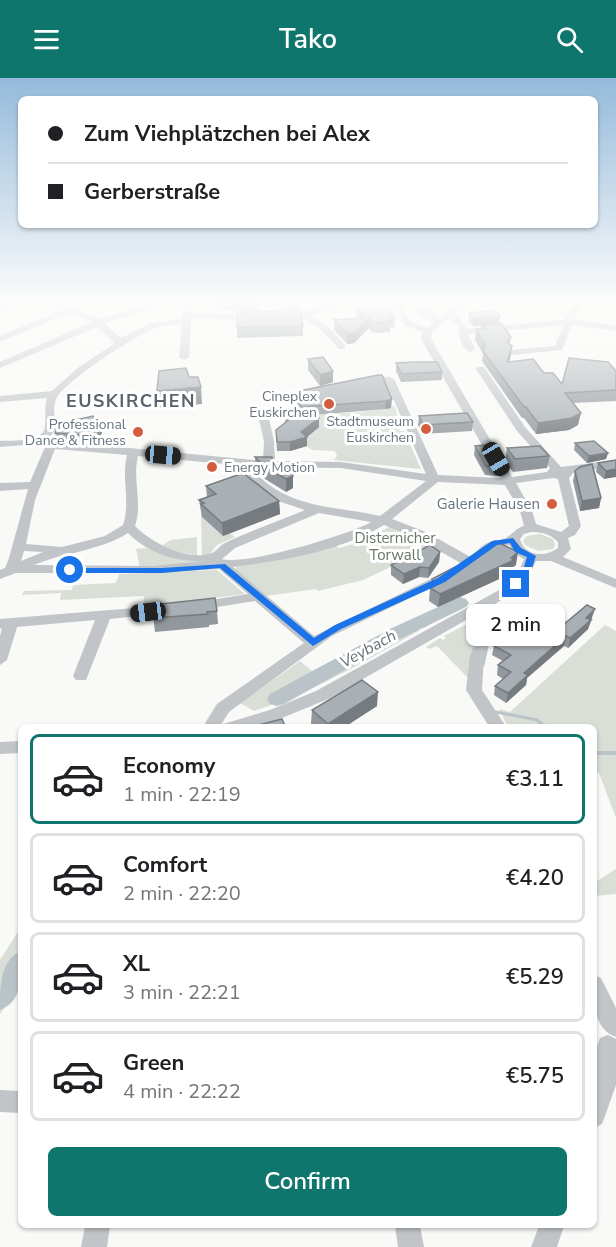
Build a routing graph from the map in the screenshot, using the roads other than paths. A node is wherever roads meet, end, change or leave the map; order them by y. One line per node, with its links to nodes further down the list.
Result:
1 (22, 356): 4 (street)
2 (101, 356): 7 (street)
3 (436, 356): 18 (street)
4 (0, 365)
5 (481, 369): 16 (street)
6 (355, 384): 17 (street)
7 (54, 394): 8 (street); 10 (street)
8 (0, 399)
9 (264, 419): 15 (street)
10 (37, 441): 11 (street); 12 (street)
11 (0, 444)
12 (51, 445): 13 (street); 20 (street)
13 (134, 452): 15 (street); 24 (street)
14 (616, 463): 16 (street)
15 (257, 469): 17 (street); 19 (street); 22 (street)
16 (556, 474): 18 (street); 27 (street)
17 (434, 478): 18 (street); 23 (street)
18 (507, 478): 25 (street)
19 (233, 481)
20 (34, 485): 21 (street); 28 (street)
21 (0, 487)
22 (316, 510): 23 (street); 32 (street)
23 (383, 521): 32 (street); 33 (street)
24 (129, 527): 29 (street); 32 (street)
25 (531, 528): 26 (street); 27 (street)
26 (513, 541): 30 (street); 33 (street)
27 (563, 543): 31 (street); 35 (street)
28 (17, 548): 29 (street); 34 (street)
29 (66, 550): 34 (street)
30 (532, 556): 31 (street); 45 (street)
31 (553, 557): 36 (street)
32 (220, 561): 34 (street); 37 (street)
33 (469, 562): 41 (street)
34 (4, 568)
35 (616, 576)
36 (616, 584)
37 (257, 596): 39 (street); 41 (street)
38 (493, 610): 46 (street)
39 (104, 615): 40 (street); 43 (street)
40 (6, 624): 42 (street)
41 (313, 643): 44 (street)
42 (0, 660)
43 (81, 676)
44 (213, 724)
45 (242, 724)
46 (496, 724)
47 (18, 747): 48 (street)
48 (0, 748)
49 (597, 993): 50 (street)
50 (612, 1036): 53 (street)
51 (0, 1101): 52 (street)
52 (18, 1102)
53 (597, 1106)
54 (98, 1228): 57 (street)
55 (408, 1228): 58 (street)
56 (551, 1228): 59 (street)
57 (94, 1247)
58 (411, 1247)
59 (544, 1247)

